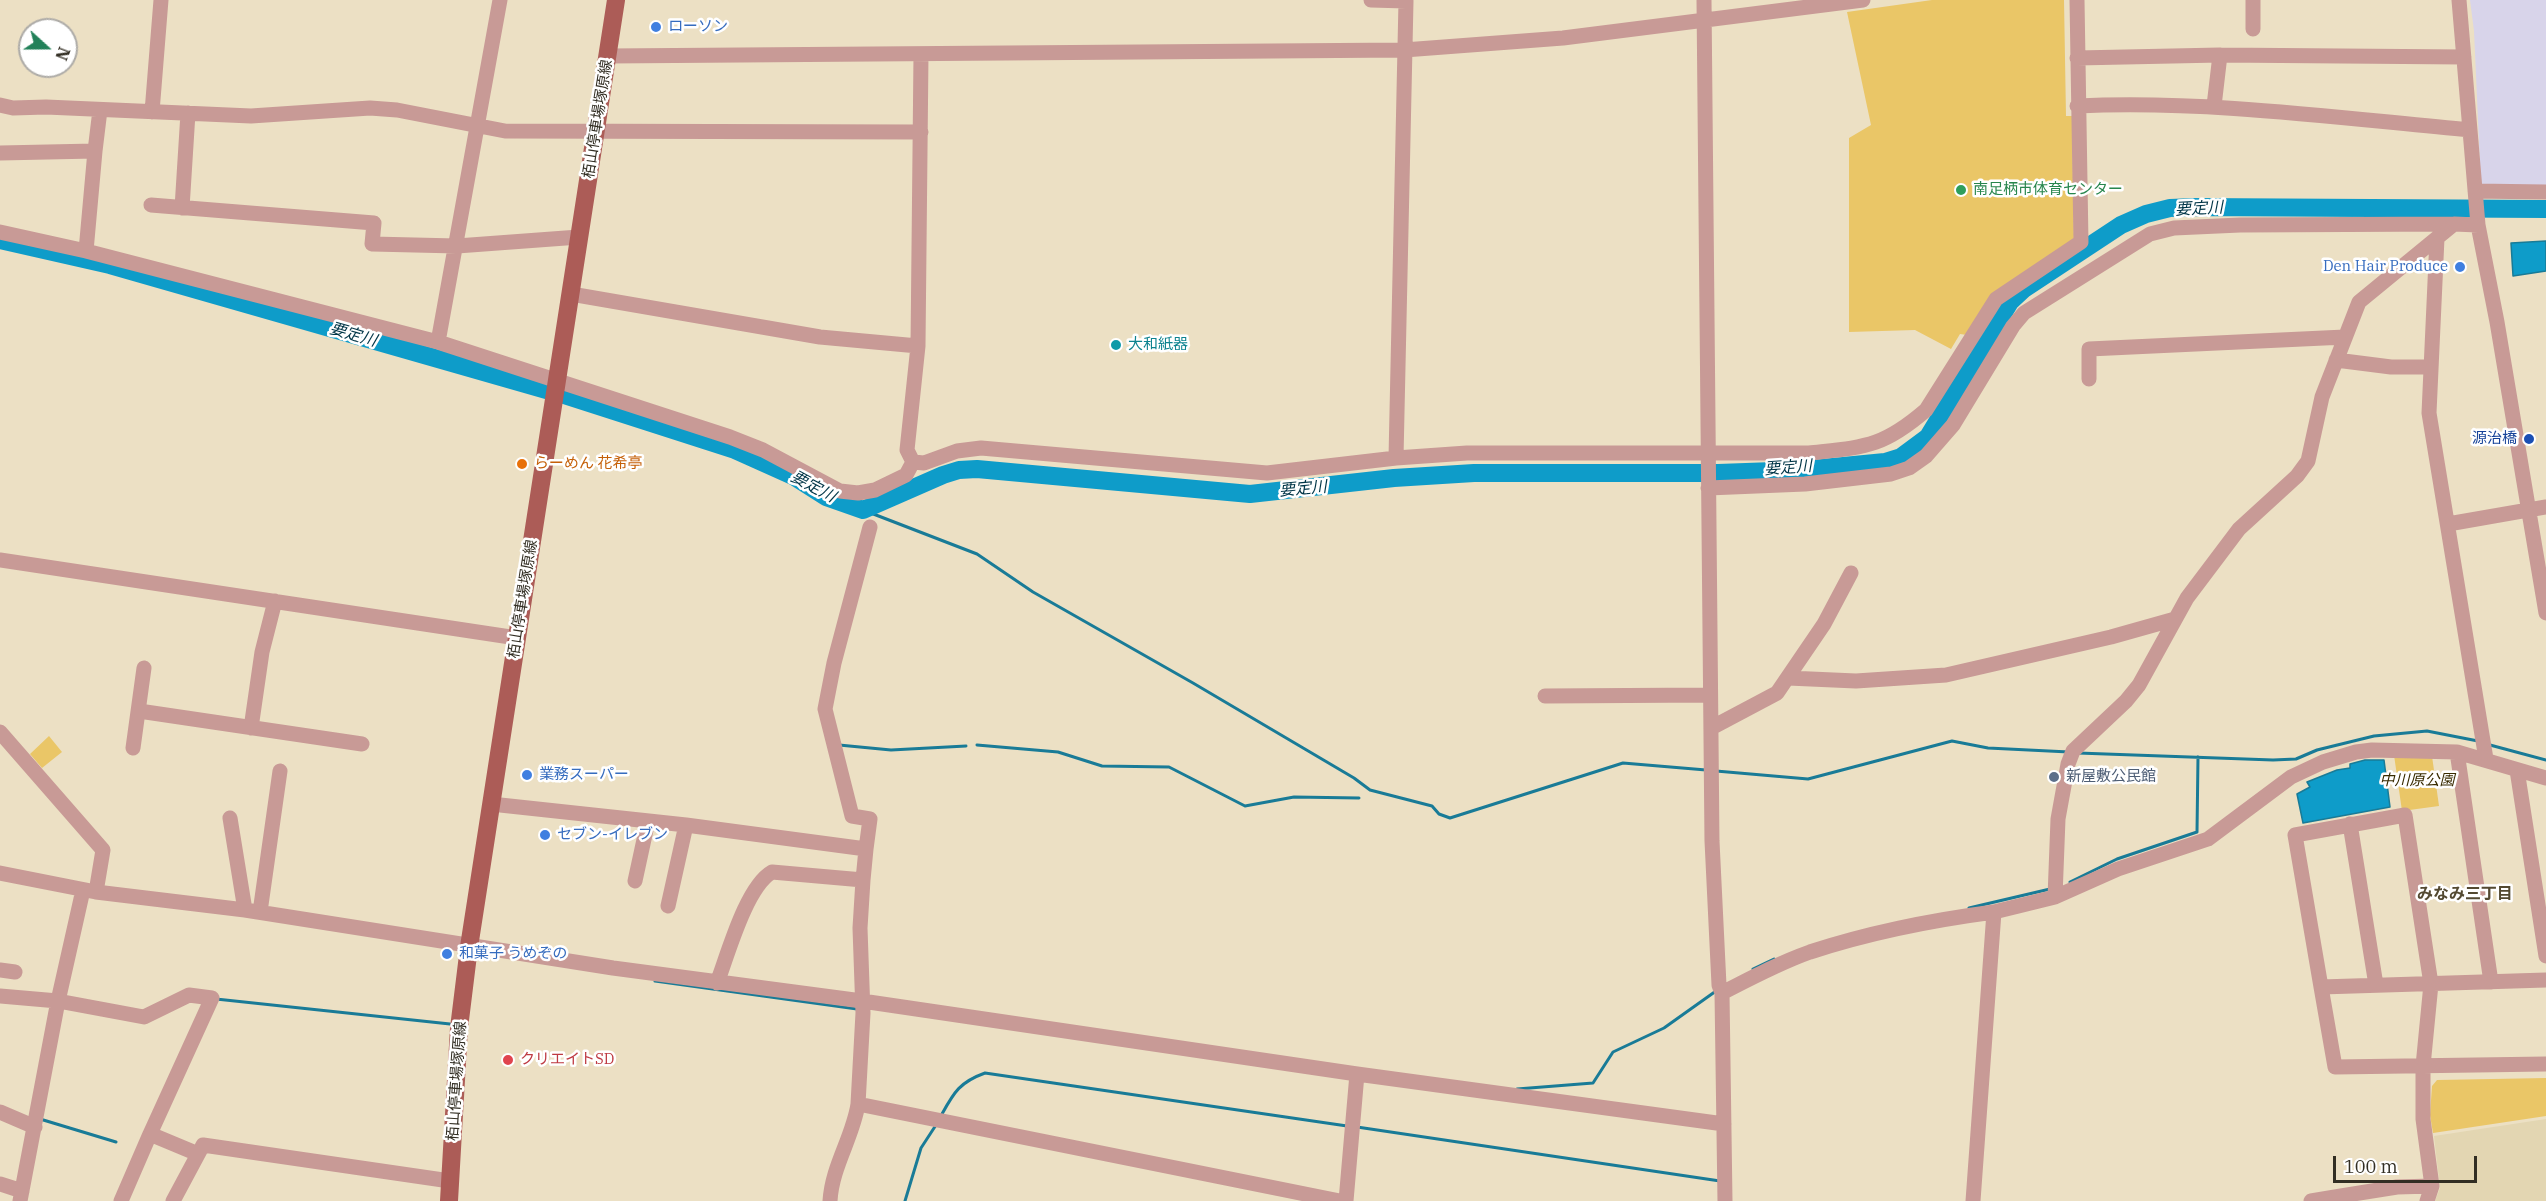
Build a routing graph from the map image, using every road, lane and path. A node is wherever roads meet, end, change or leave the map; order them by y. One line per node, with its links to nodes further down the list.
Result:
1 (161, 0): 22 (street)
2 (500, 0): 24 (street)
3 (616, 0): 15 (main road, 栢山停車場塚原線)
4 (1371, 0): 12 (street)
5 (1704, 0): 10 (street)
6 (1863, 0): 10 (street)
7 (2077, 0): 17 (street)
8 (2253, 0): 11 (street)
9 (2459, 0): 16 (street)
10 (1704, 21): 12 (street); 50 (street)
11 (2253, 29)
12 (1404, 50): 13 (street); 49 (street)
13 (921, 54): 15 (street); 26 (street)
14 (2220, 55): 16 (street); 17 (street); 20 (street)
15 (608, 56): 27 (main road, 栢山停車場塚原線)
16 (2464, 57): 25 (street)
17 (2077, 58): 19 (street)
18 (0, 105): 21 (street)
19 (2077, 106): 20 (street); 50 (street)
20 (2214, 106): 25 (street)
21 (100, 110): 22 (street); 28 (street)
22 (152, 112): 23 (street)
23 (188, 113): 24 (street); 33 (street)
24 (478, 128): 27 (street); 39 (street)
25 (2470, 130): 30 (street)
26 (921, 132): 27 (street); 44 (street)
27 (596, 133): 37 (main road, 栢山停車場塚原線)
28 (95, 151): 29 (street); 40 (street)
29 (0, 153)
30 (2475, 191): 31 (street); 35 (street)
31 (2546, 192)
32 (152, 206): 33 (street)
33 (182, 208): 39 (street)
34 (2454, 224): 35 (street); 38 (street); 52 (street)
35 (2478, 225): 54 (street)
36 (0, 232): 40 (street)
37 (579, 237): 39 (street); 41 (main road, 栢山停車場塚原線)
38 (2436, 238): 42 (street); 46 (street)
39 (457, 246): 43 (street)
40 (86, 251): 43 (street)
41 (571, 294): 44 (street); 48 (main road, 栢山停車場塚原線)
42 (2345, 337): 45 (street); 47 (street)
43 (438, 342): 48 (street)
44 (918, 346): 51 (street)
45 (2336, 360): 46 (street); 61 (street)
46 (2429, 367): 55 (street)
47 (2089, 379)
48 (557, 382): 51 (street); 62 (main road, 栢山停車場塚原線)
49 (1396, 458): 50 (street); 51 (street)
50 (1707, 458): 52 (street)
51 (913, 462)
52 (1708, 486): 65 (street)
53 (2546, 507): 54 (street)
54 (2529, 510): 55 (street); 60 (street)
55 (2448, 524): 73 (street)
56 (870, 527): 83 (street)
57 (0, 560): 59 (street)
58 (1851, 573): 64 (street)
59 (275, 601): 62 (street); 68 (street)
60 (2546, 613)
61 (2175, 619): 64 (street); 88 (street)
62 (517, 638): 78 (main road, 栢山停車場塚原線)
63 (144, 668): 67 (street)
64 (1788, 678): 69 (street)
65 (1710, 695): 66 (street); 69 (street)
66 (1545, 696)
67 (139, 711): 68 (street); 72 (street)
68 (251, 728): 71 (street)
69 (1711, 728): 100 (street)
70 (0, 732): 87 (street)
71 (362, 744)
72 (134, 748)
73 (2484, 749): 74 (street); 75 (street)
74 (2457, 752): 88 (street); 95 (street)
75 (2517, 770): 77 (street); 93 (street)
76 (279, 771): 90 (street)
77 (2546, 778)
78 (491, 804): 80 (street); 92 (main road, 栢山停車場塚原線)
79 (230, 818): 90 (street)
80 (648, 821): 82 (street); 86 (street)
81 (2350, 824): 97 (street); 98 (street); 99 (street)
82 (686, 825): 83 (street); 89 (street)
83 (866, 849): 85 (street)
84 (0, 873): 87 (street)
85 (863, 880): 96 (street); 103 (street)
86 (635, 881)
87 (89, 891): 90 (street); 102 (street)
88 (2055, 897): 91 (street)
89 (668, 906)
90 (252, 911): 92 (street)
91 (1994, 912): 100 (street); 125 (street)
92 (469, 947): 96 (street); 113 (main road, 栢山停車場塚原線)
93 (2546, 956)
94 (2546, 980): 95 (street)
95 (2491, 982): 97 (street)
96 (717, 983): 103 (street)
97 (2431, 984): 98 (street); 105 (street)
98 (2376, 985): 99 (street)
99 (2321, 987): 105 (street)
100 (1721, 989): 109 (street)
101 (0, 996): 102 (street)
102 (58, 1001): 110 (street); 111 (street)
103 (863, 1006): 106 (street); 107 (street)
104 (2546, 1064): 105 (street)
105 (2423, 1065): 115 (street)
106 (1357, 1080): 109 (street); 123 (street)
107 (858, 1104): 121 (street); 122 (street)
108 (0, 1113): 110 (street)
109 (1724, 1124): 124 (street)
110 (35, 1127): 116 (street)
111 (150, 1134): 112 (street); 118 (street)
112 (198, 1154): 113 (street); 119 (street)
113 (450, 1181): 120 (main road, 栢山停車場塚原線)
114 (0, 1184): 116 (street)
115 (2432, 1186): 117 (street); 127 (street)
116 (21, 1196)
117 (2342, 1198): 126 (street)
118 (121, 1201)
119 (173, 1201)
120 (449, 1201)
121 (830, 1201)
122 (1340, 1201)
123 (1346, 1201)
124 (1725, 1201)
125 (1973, 1201)
126 (2311, 1201)
127 (2427, 1201)

